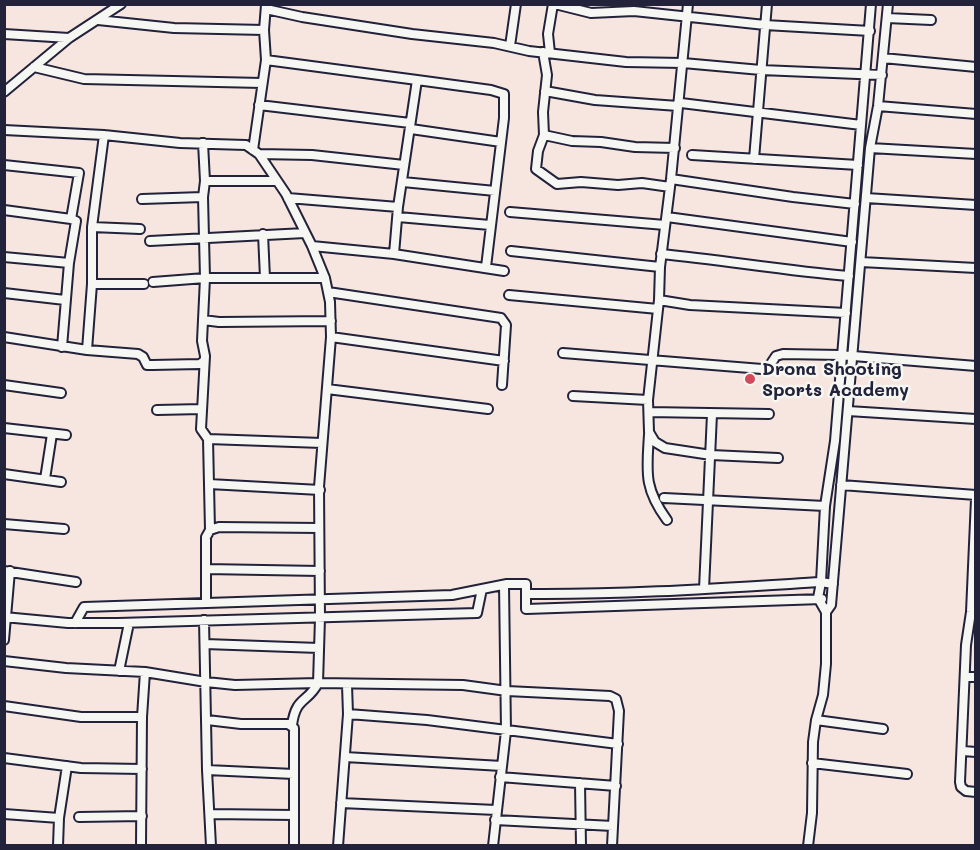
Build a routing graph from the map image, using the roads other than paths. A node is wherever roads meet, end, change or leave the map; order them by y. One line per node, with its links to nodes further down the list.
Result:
1 (121, 4): 11 (street)
2 (516, 4): 18 (street)
3 (554, 4): 9 (street); 19 (street)
4 (688, 4): 9 (street)
5 (767, 4): 13 (street)
6 (871, 4): 15 (street)
7 (888, 4): 10 (street)
8 (266, 7): 14 (street); 18 (street)
9 (686, 16): 13 (street); 22 (street)
10 (887, 18): 12 (street); 20 (street)
11 (98, 20): 14 (street); 17 (street)
12 (931, 20)
13 (765, 26): 15 (street); 25 (street)
14 (264, 30): 21 (street)
15 (870, 31): 26 (street)
16 (4, 34): 17 (street)
17 (69, 38): 23 (street)
18 (510, 46): 19 (street)
19 (547, 53): 22 (street); 31 (street)
20 (883, 58): 24 (street); 27 (street)
21 (266, 60): 28 (street); 29 (street)
22 (683, 63): 25 (street); 33 (street)
23 (34, 67): 29 (street); 30 (street)
24 (975, 67)
25 (761, 70): 26 (street); 36 (street)
26 (867, 74): 27 (street); 38 (street)
27 (882, 75): 35 (street)
28 (417, 80): 39 (street); 43 (street)
29 (262, 83): 34 (street)
30 (8, 84): 32 (street)
31 (545, 91): 33 (street); 42 (street)
32 (4, 92)
33 (679, 104): 36 (street); 45 (street)
34 (259, 105): 39 (street); 47 (street)
35 (878, 106): 37 (street); 46 (street)
36 (759, 113): 38 (street); 50 (street)
37 (975, 114)
38 (861, 125): 53 (street)
39 (410, 126): 43 (street); 52 (street)
40 (4, 130): 41 (street)
41 (104, 135): 44 (street); 72 (street)
42 (544, 135): 45 (street); 57 (street)
43 (501, 142): 58 (street)
44 (203, 143): 47 (street); 54 (street)
45 (675, 148): 57 (street)
46 (870, 148): 48 (street); 61 (street)
47 (256, 152): 52 (street); 55 (street)
48 (975, 154)
49 (692, 155): 50 (street)
50 (754, 159): 53 (street)
51 (4, 165): 69 (street)
52 (404, 165): 56 (street)
53 (858, 165): 63 (street)
54 (205, 181): 55 (street); 59 (street)
55 (277, 181): 60 (street)
56 (403, 182): 58 (street); 65 (street)
57 (671, 183): 63 (street); 70 (street)
58 (495, 191): 71 (street)
59 (203, 197): 62 (street); 76 (street)
60 (288, 198): 65 (street); 74 (street)
61 (866, 198): 64 (street); 84 (street)
62 (142, 199)
63 (855, 204): 78 (street)
64 (975, 205)
65 (398, 207): 68 (street)
66 (4, 210): 69 (street)
67 (510, 212): 70 (street)
68 (398, 217): 71 (street); 81 (street)
69 (71, 219): 85 (street)
70 (666, 221): 78 (street); 82 (street)
71 (490, 225): 86 (street)
72 (92, 227): 73 (street); 95 (street)
73 (140, 230)
74 (305, 233): 75 (street); 79 (street)
75 (264, 234): 76 (street); 92 (street)
76 (204, 238): 77 (street); 91 (street)
77 (150, 241)
78 (852, 242): 90 (street)
79 (312, 246): 81 (street); 93 (street)
80 (511, 251): 87 (street)
81 (394, 254): 86 (street)
82 (661, 255): 87 (street); 90 (street)
83 (4, 257): 85 (street)
84 (861, 262): 88 (street); 111 (street)
85 (69, 263): 100 (street)
86 (486, 267): 89 (street)
87 (660, 267): 101 (street)
88 (975, 268)
89 (504, 271)
90 (849, 276): 102 (street)
91 (205, 278): 92 (street); 94 (street); 103 (street)
92 (265, 278): 93 (street)
93 (325, 278): 97 (street)
94 (153, 282)
95 (92, 284): 96 (street); 108 (street)
96 (144, 284)
97 (328, 292): 104 (street); 113 (street)
98 (4, 293): 100 (street)
99 (509, 295): 101 (street)
100 (65, 300): 107 (street)
101 (658, 304): 102 (street); 112 (street)
102 (846, 313): 110 (street)
103 (203, 320): 104 (street); 114 (street)
104 (331, 321): 106 (street)
105 (4, 337): 107 (street)
106 (332, 337): 113 (street); 118 (street)
107 (62, 347): 108 (street)
108 (87, 350): 114 (street)
109 (562, 353): 112 (street)
110 (842, 355): 111 (street); 112 (street); 147 (street)
111 (853, 356): 115 (street); 125 (street)
112 (652, 359): 121 (street)
113 (504, 361): 117 (street)
114 (204, 362): 122 (street)
115 (975, 366)
116 (4, 385): 119 (street)
117 (502, 385)
118 (327, 388): 123 (street); 135 (street)
119 (61, 393)
120 (573, 396): 121 (street)
121 (648, 400): 126 (street)
122 (202, 409): 124 (street); 134 (street)
123 (488, 409)
124 (157, 410)
125 (848, 411): 129 (street); 142 (street)
126 (649, 412): 127 (street); 131 (street)
127 (712, 414): 128 (street); 136 (street)
128 (769, 414)
129 (975, 419)
130 (4, 428): 132 (street)
131 (649, 432): 136 (street); 148 (street)
132 (52, 435): 133 (street); 139 (street)
133 (66, 435)
134 (208, 439): 135 (street); 141 (street)
135 (322, 443): 143 (street)
136 (711, 455): 137 (street); 146 (street)
137 (778, 458)
138 (4, 474): 139 (street)
139 (45, 479): 140 (street)
140 (61, 482)
141 (209, 484): 143 (street); 152 (street)
142 (841, 485): 144 (street); 158 (street)
143 (320, 489): 150 (street)
144 (975, 497): 163 (street)
145 (664, 498): 146 (street)
146 (709, 500): 147 (street); 161 (street)
147 (825, 506): 157 (street)
148 (667, 520)
149 (4, 524): 151 (street)
150 (319, 528): 152 (street); 155 (street)
151 (64, 529)
152 (210, 530): 153 (street)
153 (206, 569): 155 (street); 167 (street)
154 (7, 571): 156 (street); 170 (street)
155 (320, 571): 165 (street)
156 (76, 582)
157 (821, 582): 158 (street); 161 (street); 164 (street)
158 (833, 584): 166 (street)
159 (504, 585): 160 (street); 162 (street); 186 (street)
160 (482, 589): 165 (street); 171 (street)
161 (704, 589): 162 (street)
162 (526, 594): 164 (street)
163 (974, 594): 169 (street)
164 (818, 598): 166 (street); 168 (street)
165 (321, 599): 167 (street); 171 (street)
166 (831, 600): 168 (street)
167 (206, 603): 173 (street)
168 (826, 612): 191 (street)
169 (973, 612): 182 (street)
170 (6, 617): 173 (street); 175 (street)
171 (320, 618): 172 (street); 177 (street)
172 (204, 620): 174 (street); 176 (street)
173 (75, 623): 174 (street)
174 (129, 623): 179 (street)
175 (4, 640)
176 (205, 645): 177 (street); 183 (street)
177 (319, 648): 184 (street)
178 (4, 661): 179 (street)
179 (119, 671): 180 (street)
180 (145, 672): 183 (street); 189 (street)
181 (975, 676): 182 (street)
182 (965, 677): 196 (street)
183 (206, 682): 184 (street); 190 (street)
184 (318, 683): 185 (street); 192 (street)
185 (346, 685): 186 (street); 188 (street)
186 (507, 691): 194 (street); 195 (street)
187 (4, 706): 189 (street)
188 (348, 714): 194 (street); 198 (street)
189 (142, 717): 203 (street)
190 (207, 720): 192 (street); 204 (street)
191 (816, 720): 193 (street); 200 (street)
192 (292, 725): 205 (street)
193 (883, 729)
194 (506, 731): 195 (street); 202 (street)
195 (618, 744): 209 (street)
196 (963, 751): 197 (street); 210 (street)
197 (975, 752)
198 (345, 757): 202 (street); 211 (street)
199 (4, 759): 201 (street)
200 (812, 763): 206 (street); 230 (street)
201 (67, 766): 203 (street); 218 (street)
202 (502, 766): 207 (street)
203 (142, 769): 216 (street)
204 (207, 770): 205 (street); 214 (street)
205 (294, 774): 215 (street)
206 (907, 774)
207 (500, 777): 208 (street); 212 (street)
208 (580, 783): 209 (street); 220 (street)
209 (616, 786): 221 (street)
210 (975, 792)
211 (341, 803): 212 (street); 226 (street)
212 (496, 810): 219 (street)
213 (4, 814): 218 (street)
214 (210, 814): 215 (street); 224 (street)
215 (294, 815): 225 (street)
216 (142, 816): 217 (street); 223 (street)
217 (79, 817)
218 (58, 818): 222 (street)
219 (495, 820): 220 (street); 227 (street)
220 (581, 826): 221 (street); 228 (street)
221 (614, 826): 229 (street)
222 (58, 846)
223 (141, 846)
224 (211, 846)
225 (294, 846)
226 (338, 846)
227 (494, 846)
228 (580, 846)
229 (612, 846)
230 (808, 846)

